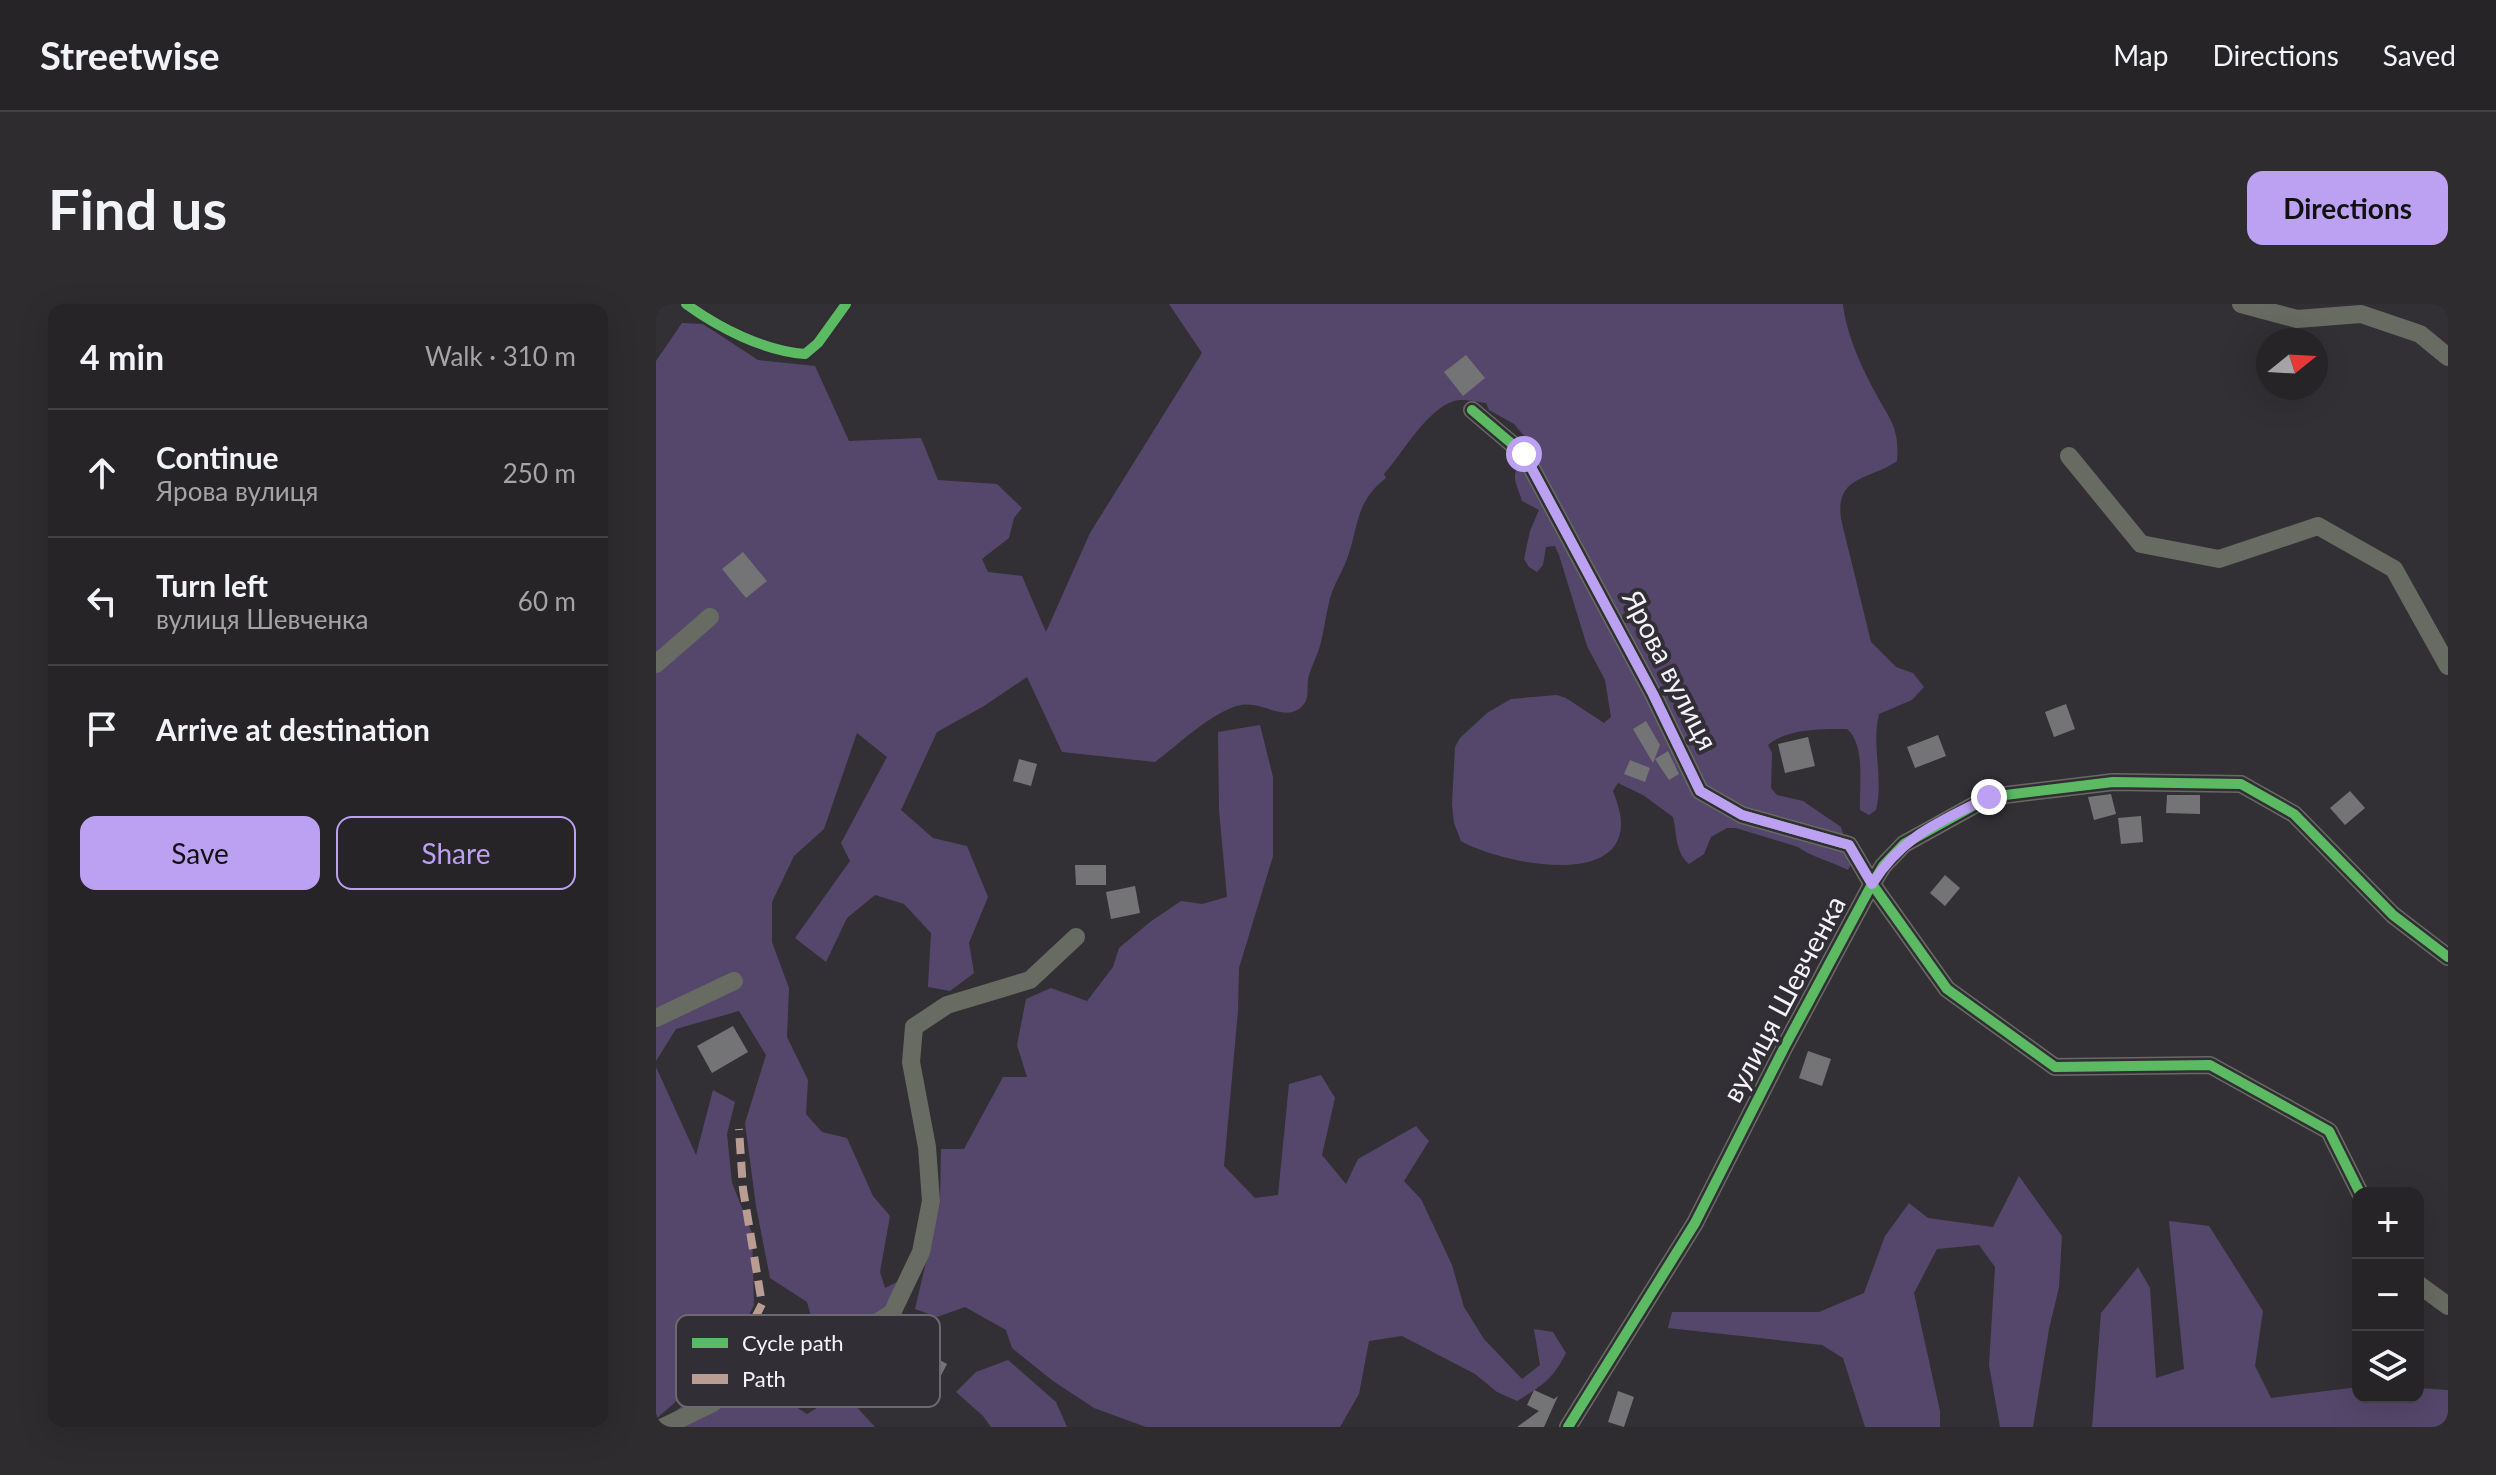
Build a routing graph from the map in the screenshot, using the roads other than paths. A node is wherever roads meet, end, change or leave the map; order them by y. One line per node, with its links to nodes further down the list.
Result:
1 (2241, 304): 2 (street)
2 (2448, 357)
3 (1472, 410): 8 (street, Ярова вулиця)
4 (2069, 456): 7 (street)
5 (710, 617): 6 (street)
6 (656, 664)
7 (2448, 666)
8 (1872, 884): 10 (street, вулиця Шевченка); 13 (street, Ярова вулиця); 19 (street, вулиця Шевченка)
9 (1076, 937): 16 (street)
10 (2448, 957)
11 (734, 981): 12 (street)
12 (656, 1018)
13 (2357, 1187)
14 (2424, 1288): 15 (street)
15 (2448, 1306)
16 (889, 1315)
17 (705, 1407): 18 (street)
18 (663, 1427)
19 (1568, 1427)

